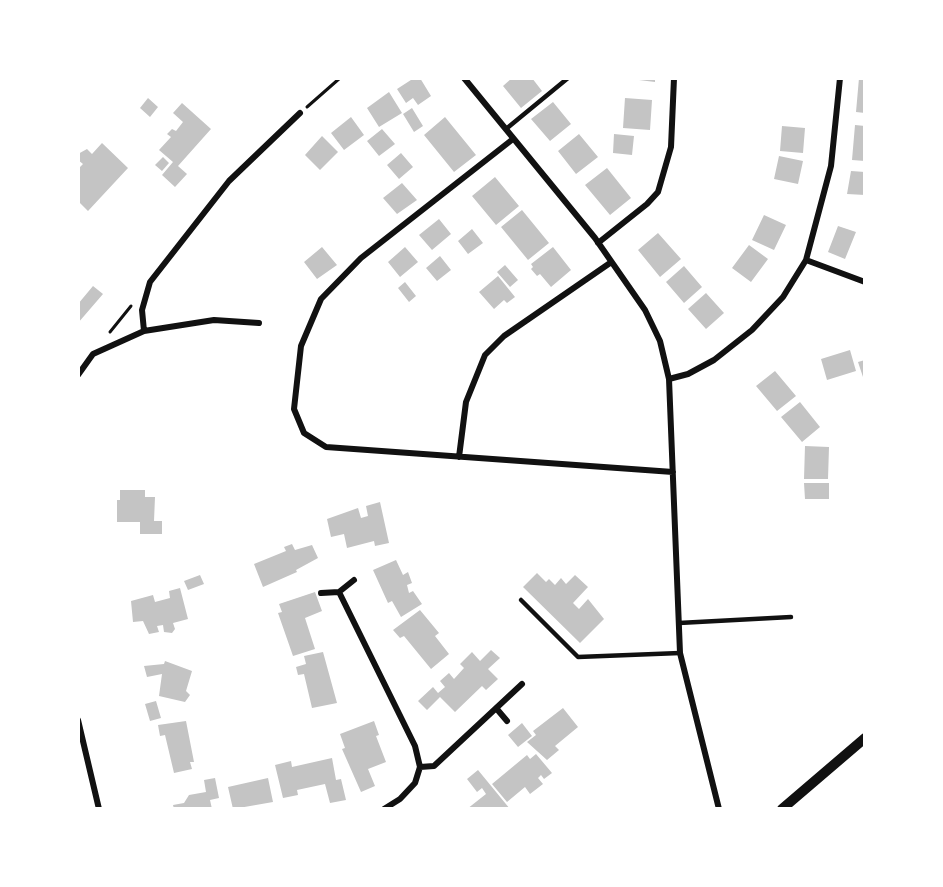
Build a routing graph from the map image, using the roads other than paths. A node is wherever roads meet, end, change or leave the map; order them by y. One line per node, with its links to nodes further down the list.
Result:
1 (464, 78): 6 (street)
2 (568, 78): 6 (lane)
3 (674, 78): 8 (street)
4 (840, 78): 9 (street)
5 (300, 113): 13 (street)
6 (506, 129): 7 (street)
7 (513, 139): 8 (street); 16 (street)
8 (598, 243): 10 (street)
9 (806, 260): 11 (street); 15 (street)
10 (610, 263): 15 (street); 16 (street)
11 (865, 282)
12 (259, 323): 13 (street)
13 (144, 331): 14 (street)
14 (78, 375)
15 (669, 379): 17 (street)
16 (459, 457): 17 (street)
17 (673, 472): 23 (street)
18 (354, 580): 19 (street)
19 (339, 592): 20 (street); 30 (street)
20 (321, 593)
21 (520, 600): 24 (lane)
22 (791, 617): 23 (lane)
23 (679, 622): 24 (street)
24 (680, 652): 33 (street)
25 (522, 684): 26 (street)
26 (496, 708): 28 (street); 30 (street)
27 (78, 720): 31 (street)
28 (507, 721)
29 (865, 738): 34 (street)
30 (420, 767): 32 (street)
31 (99, 809)
32 (384, 809)
33 (719, 809)
34 (782, 809)

